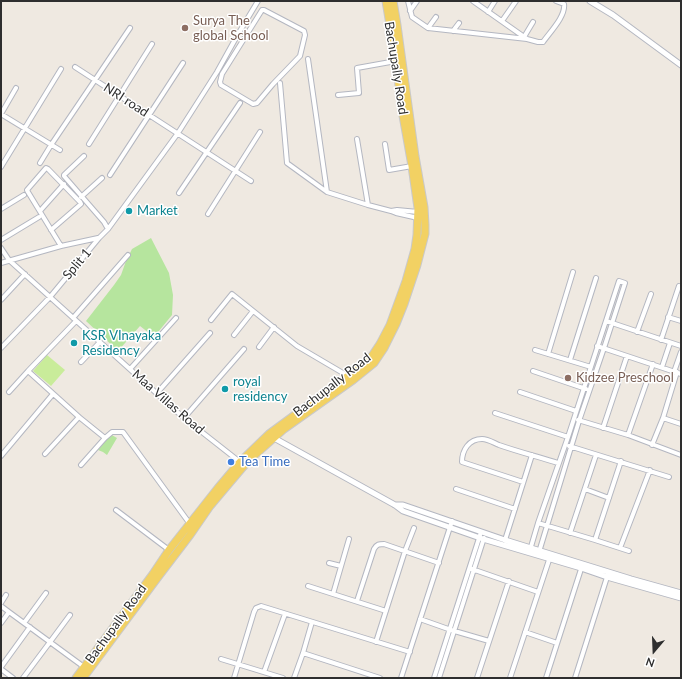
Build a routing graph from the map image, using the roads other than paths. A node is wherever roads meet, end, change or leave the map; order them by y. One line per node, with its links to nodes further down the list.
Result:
1 (258, 1): 12 (street, Split 1)
2 (386, 1): 27 (main road, Bachupally Road)
3 (393, 1): 140 (main road, Bachupally Road)
4 (408, 1): 11 (street)
5 (417, 1): 11 (street)
6 (473, 1): 13 (street)
7 (495, 1): 13 (street)
8 (516, 1): 16 (street)
9 (556, 1): 23 (street)
10 (590, 1): 29 (street)
11 (410, 11): 20 (street)
12 (251, 12): 14 (street); 22 (street, Split 1)
13 (488, 12): 16 (street)
14 (258, 16): 24 (street); 33 (street)
15 (436, 17): 20 (street)
16 (502, 21): 23 (street)
17 (533, 22): 23 (street)
18 (459, 23): 21 (street)
19 (130, 28): 34 (street)
20 (428, 28): 21 (street)
21 (453, 31): 23 (street)
22 (237, 36): 24 (street); 32 (street, Split 1)
23 (525, 38)
24 (244, 40): 33 (street)
25 (152, 44): 38 (street)
26 (308, 59): 60 (street)
27 (396, 61): 37 (street); 53 (main road, Bachupally Road)
28 (183, 63): 41 (street)
29 (681, 66)
30 (75, 68): 34 (street, NRI road)
31 (61, 69): 42 (street)
32 (217, 72): 33 (street); 44 (street, Split 1)
33 (222, 74)
34 (95, 80): 38 (street, NRI road); 48 (street)
35 (280, 83): 60 (street)
36 (16, 88): 40 (street)
37 (338, 95)
38 (120, 96): 41 (street, NRI road); 46 (street)
39 (240, 104): 50 (street)
40 (1, 114): 42 (street)
41 (149, 115): 44 (street, NRI road); 56 (street)
42 (25, 129): 48 (street); 54 (street)
43 (260, 132): 55 (street)
44 (178, 133): 50 (street, NRI road); 70 (street, Split 1)
45 (357, 139): 64 (street)
46 (90, 144)
47 (385, 144): 53 (street)
48 (51, 145): 49 (street); 52 (street)
49 (60, 150)
50 (207, 152): 55 (street, NRI road); 61 (street)
51 (84, 156): 63 (street)
52 (40, 163)
53 (412, 166): 68 (main road, Bachupally Road)
54 (1, 167)
55 (236, 171): 58 (street, NRI road); 67 (street)
56 (110, 175)
57 (102, 178): 63 (street)
58 (251, 181)
59 (64, 184): 66 (street); 66 (street); 71 (street)
60 (328, 192): 64 (street)
61 (179, 193)
62 (24, 195): 65 (street)
63 (81, 197): 70 (street)
64 (368, 205): 68 (street)
65 (1, 209)
66 (40, 211): 71 (street)
67 (208, 214)
68 (418, 215): 121 (main road, Bachupally Road)
69 (39, 218): 73 (street)
70 (108, 229): 72 (street, Split 1)
71 (51, 230): 74 (street)
72 (99, 238): 74 (street); 85 (street, Split 1)
73 (1, 240)
74 (61, 246): 77 (street)
75 (1, 248): 77 (street, Maa Villas Road)
76 (128, 255): 90 (street)
77 (9, 260): 78 (street); 80 (street, Maa Villas Road)
78 (1, 263)
79 (573, 272): 110 (street)
80 (24, 274): 85 (street, Maa Villas Road); 86 (street)
81 (596, 278): 112 (street)
82 (679, 286): 83 (street)
83 (679, 292): 88 (street)
84 (651, 294): 96 (street)
85 (49, 298): 90 (street, Maa Villas Road); 105 (street, Split 1)
86 (1, 300)
87 (253, 311): 91 (street); 95 (street); 98 (street)
88 (668, 317): 93 (street); 99 (street)
89 (176, 318): 117 (street)
90 (75, 319): 100 (street, Maa Villas Road); 118 (street)
91 (211, 320)
92 (606, 321): 94 (street); 94 (street); 102 (street)
93 (681, 321)
94 (612, 323): 96 (street); 106 (street)
95 (274, 327): 104 (street); 121 (street)
96 (638, 332): 99 (street)
97 (210, 333): 126 (street)
98 (234, 335)
99 (661, 340): 101 (street)
100 (100, 342): 113 (street); 117 (street, Maa Villas Road)
101 (670, 343): 103 (street); 116 (street)
102 (597, 346): 106 (street); 115 (street)
103 (681, 346)
104 (259, 347)
105 (1, 348)
106 (604, 348): 111 (street); 123 (street)
107 (244, 349): 131 (street)
108 (535, 350): 110 (street)
109 (681, 352): 120 (street)
110 (548, 354): 112 (street)
111 (627, 356): 114 (street); 136 (street)
112 (570, 360): 115 (street)
113 (81, 362)
114 (653, 364): 116 (street); 137 (street)
115 (590, 367): 122 (street)
116 (662, 367): 120 (street)
117 (130, 369): 126 (street, Maa Villas Road)
118 (28, 371): 124 (street); 127 (street)
119 (533, 371): 122 (street)
120 (677, 372): 132 (street)
121 (348, 376): 150 (main road, Bachupally Road)
122 (584, 388): 123 (street); 128 (street)
123 (590, 390): 134 (street)
124 (9, 392)
125 (520, 392): 128 (street)
126 (157, 393): 131 (street, Maa Villas Road)
127 (53, 394): 130 (street); 148 (street)
128 (576, 411): 133 (street)
129 (495, 413): 138 (street)
130 (78, 417): 139 (street); 144 (street)
131 (184, 418): 150 (street, Maa Villas Road)
132 (663, 418): 135 (street); 142 (street)
133 (574, 419): 134 (street); 138 (street)
134 (579, 420): 136 (street); 143 (street)
135 (681, 424)
136 (603, 428): 137 (street)
137 (628, 435): 142 (street)
138 (568, 437): 141 (street)
139 (105, 438): 152 (street); 164 (street)
140 (274, 438): 159 (street); 222 (main road, Bachupally Road)
141 (565, 445): 143 (street); 151 (street)
142 (652, 445): 146 (street)
143 (571, 446): 145 (street); 165 (street)
144 (45, 454)
145 (596, 454): 149 (street); 157 (street)
146 (681, 454)
147 (532, 455): 151 (street); 155 (street); 155 (street)
148 (1, 456)
149 (621, 461): 153 (street); 158 (street)
150 (240, 462): 164 (main road, Bachupally Road)
151 (558, 463): 163 (street)
152 (81, 465)
153 (650, 470): 154 (street); 173 (street)
154 (669, 477)
155 (523, 482): 160 (street)
156 (456, 489): 160 (street)
157 (585, 489): 158 (street); 168 (street)
158 (609, 498): 172 (street)
159 (395, 505): 162 (street); 167 (street)
160 (515, 509): 171 (street)
161 (116, 510): 174 (street)
162 (452, 521): 167 (street); 169 (street)
163 (538, 523): 165 (street); 175 (street)
164 (190, 524): 174 (main road, Bachupally Road)
165 (547, 526): 168 (street); 178 (street)
166 (414, 528): 176 (street)
167 (450, 528): 169 (street); 181 (street)
168 (570, 532): 172 (street)
169 (483, 536): 171 (street); 175 (street); 184 (street)
170 (349, 539): 182 (street)
171 (505, 540): 175 (street)
172 (595, 540): 173 (street)
173 (620, 548): 177 (street)
174 (169, 550): 217 (main road, Bachupally Road)
175 (530, 550): 178 (street)
176 (405, 551): 181 (street); 194 (street); 197 (street)
177 (629, 551)
178 (539, 553): 179 (street)
179 (550, 556): 183 (street); 188 (street)
180 (330, 563): 182 (street)
181 (439, 563): 201 (street)
182 (341, 566): 191 (street)
183 (582, 566): 185 (street); 211 (street)
184 (472, 569): 186 (street); 206 (street)
185 (608, 575): 190 (street); 193 (street); 233 (street)
186 (509, 581): 188 (street); 208 (street)
187 (308, 586): 191 (street)
188 (538, 592): 207 (street)
189 (46, 593): 204 (street)
190 (681, 593)
191 (333, 594): 194 (street)
192 (6, 596): 195 (street)
193 (681, 598)
194 (357, 601): 197 (street)
195 (1, 603)
196 (1, 606): 198 (street)
197 (386, 611): 210 (street)
198 (9, 612): 203 (street); 204 (street)
199 (70, 614): 209 (street)
200 (285, 614): 202 (street); 215 (street); 218 (street)
201 (420, 619): 206 (street); 212 (street)
202 (312, 622): 210 (street); 213 (street)
203 (1, 623)
204 (24, 623): 205 (street)
205 (30, 627): 209 (street); 216 (street)
206 (452, 630): 208 (street); 228 (street); 229 (street)
207 (525, 632): 211 (street); 231 (street)
208 (489, 641): 230 (street)
209 (50, 642): 217 (street); 220 (street)
210 (376, 642): 212 (street)
211 (557, 643): 232 (street)
212 (410, 652): 227 (street)
213 (303, 653): 225 (street); 226 (street)
214 (221, 659): 215 (street)
215 (238, 664): 218 (street); 223 (street)
216 (1, 668): 219 (street)
217 (84, 668): 221 (main road, Bachupally Road)
218 (264, 672): 224 (street)
219 (13, 678)
220 (23, 678)
221 (76, 678)
222 (83, 678)
223 (234, 678)
224 (283, 678)
225 (294, 678)
226 (380, 678)
227 (401, 678)
228 (434, 678)
229 (439, 678)
230 (477, 678)
231 (510, 678)
232 (547, 678)
233 (575, 678)

